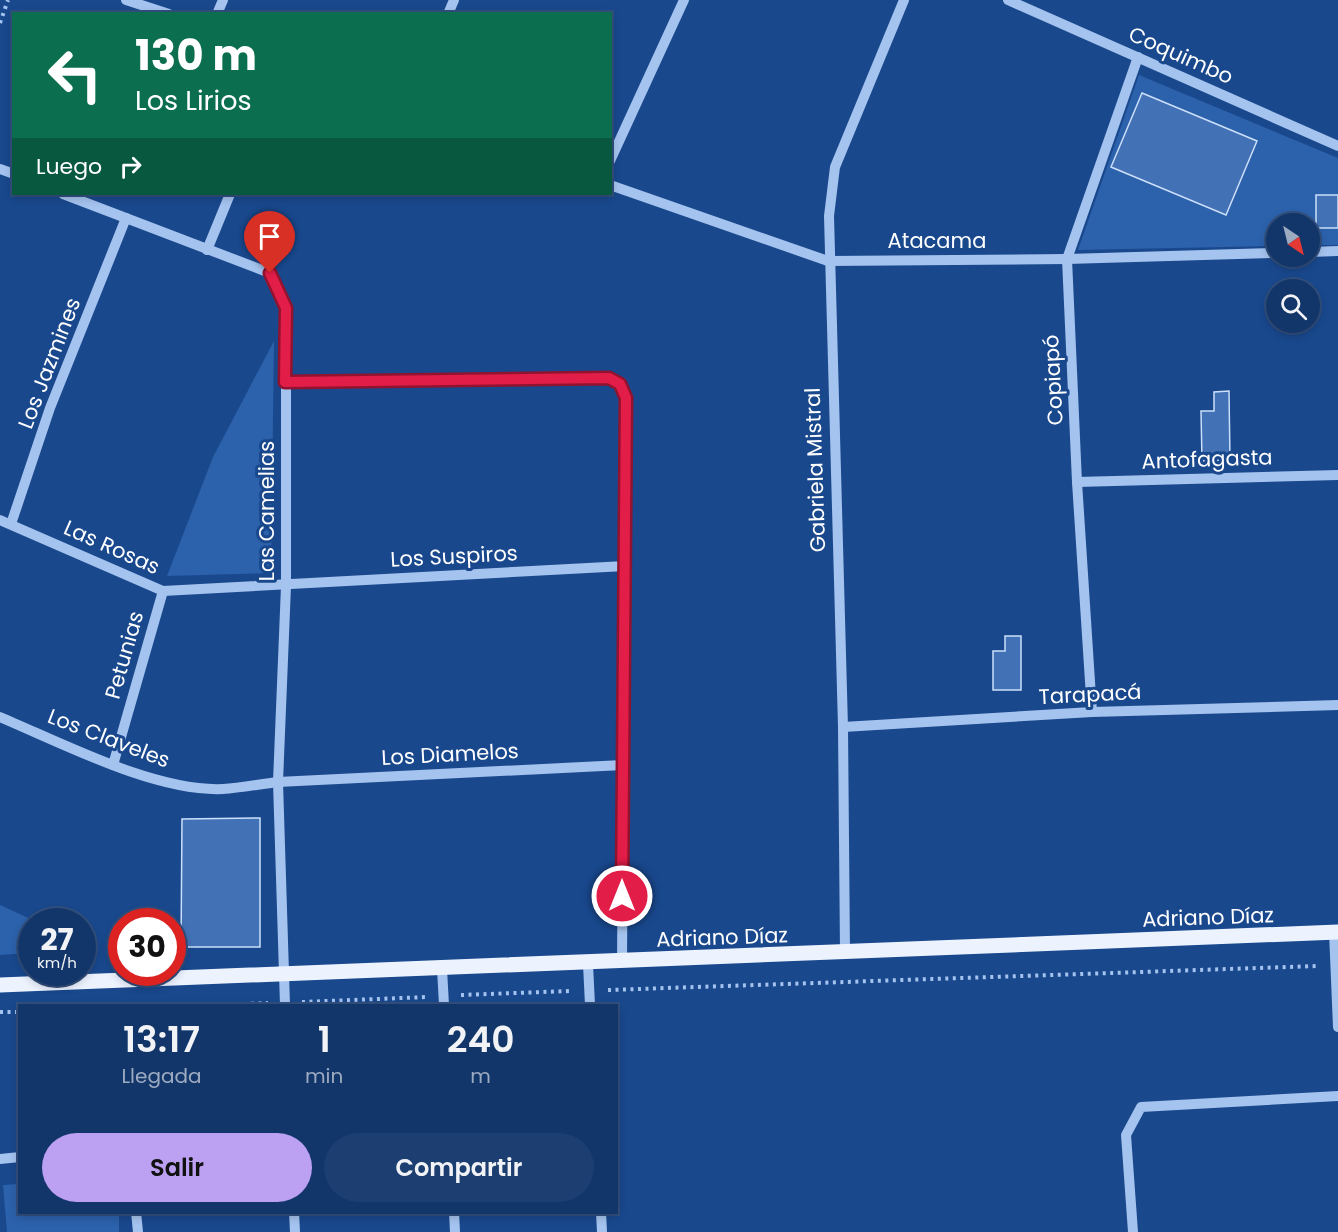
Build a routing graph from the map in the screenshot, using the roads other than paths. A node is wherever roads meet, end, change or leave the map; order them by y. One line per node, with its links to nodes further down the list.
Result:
1 (126, 0): 5 (street)
2 (684, 0): 8 (street)
3 (904, 0): 18 (street, Gabriela Mistral)
4 (1008, 0): 6 (street, Coquimbo)
5 (163, 12)
6 (1138, 57): 7 (street, Coquimbo); 17 (street, Copiapó)
7 (1338, 146)
8 (612, 157)
9 (612, 186): 18 (street, Atacama)
10 (66, 195): 12 (street, Las Camelias)
11 (230, 195): 13 (street)
12 (126, 218): 13 (street, Las Camelias); 22 (street, Los Jazmines)
13 (207, 250): 19 (street, Las Camelias)
14 (1320, 252): 15 (street)
15 (1338, 252)
16 (1266, 253): 17 (street, Atacama)
17 (1067, 259): 18 (street, Atacama); 21 (street, Copiapó)
18 (828, 261): 29 (street, Gabriela Mistral)
19 (285, 382): 23 (street); 24 (street, Las Camelias)
20 (1338, 475): 21 (street, Antofagasta)
21 (1077, 482): 27 (street, Copiapó)
22 (5, 522): 25 (street, Las Rosas)
23 (625, 566): 24 (street, Los Suspiros); 31 (street)
24 (285, 586): 25 (street, Las Rosas); 32 (street, Las Camelias)
25 (163, 591): 30 (street, Petunias)
26 (1338, 705): 27 (street, Tarapacá)
27 (1092, 712): 29 (street, Tarapacá)
28 (0, 717): 30 (street, Los Claveles)
29 (843, 727): 34 (street, Gabriela Mistral)
30 (113, 765): 32 (street, Los Claveles)
31 (623, 765): 32 (street, Los Diamelos); 35 (street)
32 (278, 782): 38 (street, Las Camelias)
33 (1336, 932): 34 (main road, Adriano Díaz); 43 (street)
34 (845, 953): 35 (main road, Adriano Díaz)
35 (622, 962): 36 (main road, Adriano Díaz)
36 (588, 964): 37 (main road, Adriano Díaz); 42 (street)
37 (442, 969): 38 (main road, Adriano Díaz); 40 (street)
38 (284, 974): 39 (main road, Adriano Díaz); 41 (street, Las Camelias)
39 (0, 985)
40 (444, 1000)
41 (285, 1004)
42 (590, 1004)
43 (1338, 1027)
44 (1338, 1096): 55 (street)
45 (18, 1157): 46 (street)
46 (0, 1159)
47 (136, 1214): 51 (street)
48 (294, 1214): 52 (street)
49 (454, 1214): 53 (street)
50 (601, 1214): 54 (street)
51 (138, 1232)
52 (295, 1232)
53 (455, 1232)
54 (602, 1232)
55 (1133, 1232)

